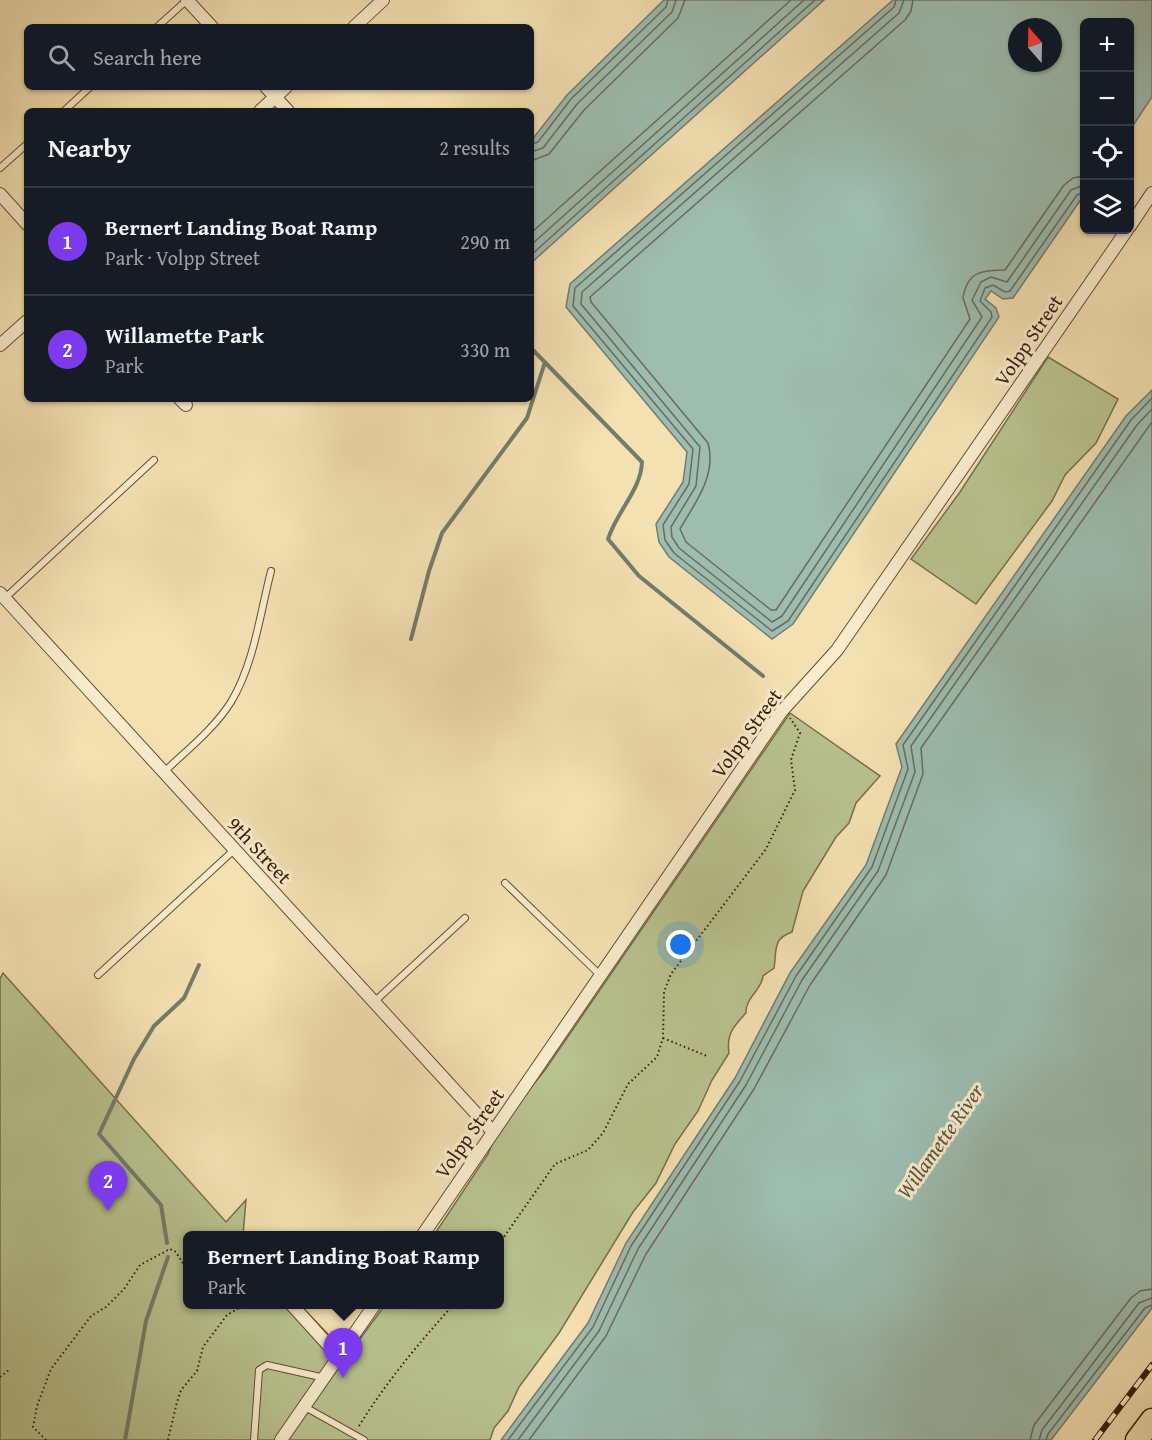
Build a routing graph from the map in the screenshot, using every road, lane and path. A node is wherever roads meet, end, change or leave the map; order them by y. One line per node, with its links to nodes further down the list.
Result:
1 (187, 0): 3 (lane); 4 (street)
2 (383, 0): 5 (street)
3 (160, 24)
4 (209, 24)
5 (357, 24)
6 (87, 90): 10 (lane)
7 (269, 90): 9 (street)
8 (283, 90): 9 (street)
9 (275, 97): 11 (street); 12 (street)
10 (67, 108)
11 (263, 108)
12 (285, 108)
13 (24, 147): 14 (lane)
14 (0, 168)
15 (1152, 193): 17 (street, Volpp Street)
16 (0, 194): 18 (street)
17 (1134, 219)
18 (24, 221)
19 (1124, 234): 25 (street, Volpp Street)
20 (24, 324): 21 (street)
21 (0, 345)
22 (154, 460): 24 (lane)
23 (271, 571): 26 (lane)
24 (2, 596): 26 (street, 9th Street)
25 (781, 712): 31 (street, Volpp Street); 33 (path)
26 (164, 772): 27 (street, 9th Street)
27 (234, 850): 30 (lane); 32 (street, 9th Street)
28 (505, 883): 31 (lane)
29 (465, 918): 32 (lane)
30 (98, 975)
31 (602, 976): 35 (street, Volpp Street)
32 (374, 1002): 35 (street, 9th Street)
33 (663, 1038): 34 (path); 37 (path)
34 (707, 1056)
35 (493, 1131): 36 (street, Volpp Street)
36 (425, 1231)
37 (504, 1237)
38 (183, 1268): 50 (path)
39 (238, 1309): 51 (path)
40 (295, 1309): 43 (street)
41 (372, 1309): 43 (street)
42 (450, 1309): 49 (path)
43 (339, 1357): 46 (street)
44 (10, 1368): 45 (path)
45 (0, 1377)
46 (326, 1378): 47 (street); 52 (lane)
47 (304, 1407): 49 (lane); 53 (street)
48 (1152, 1420): 55 (highway)
49 (355, 1433): 54 (lane)
50 (46, 1440)
51 (168, 1440)
52 (254, 1440)
53 (281, 1440)
54 (364, 1440)
55 (1137, 1440)

